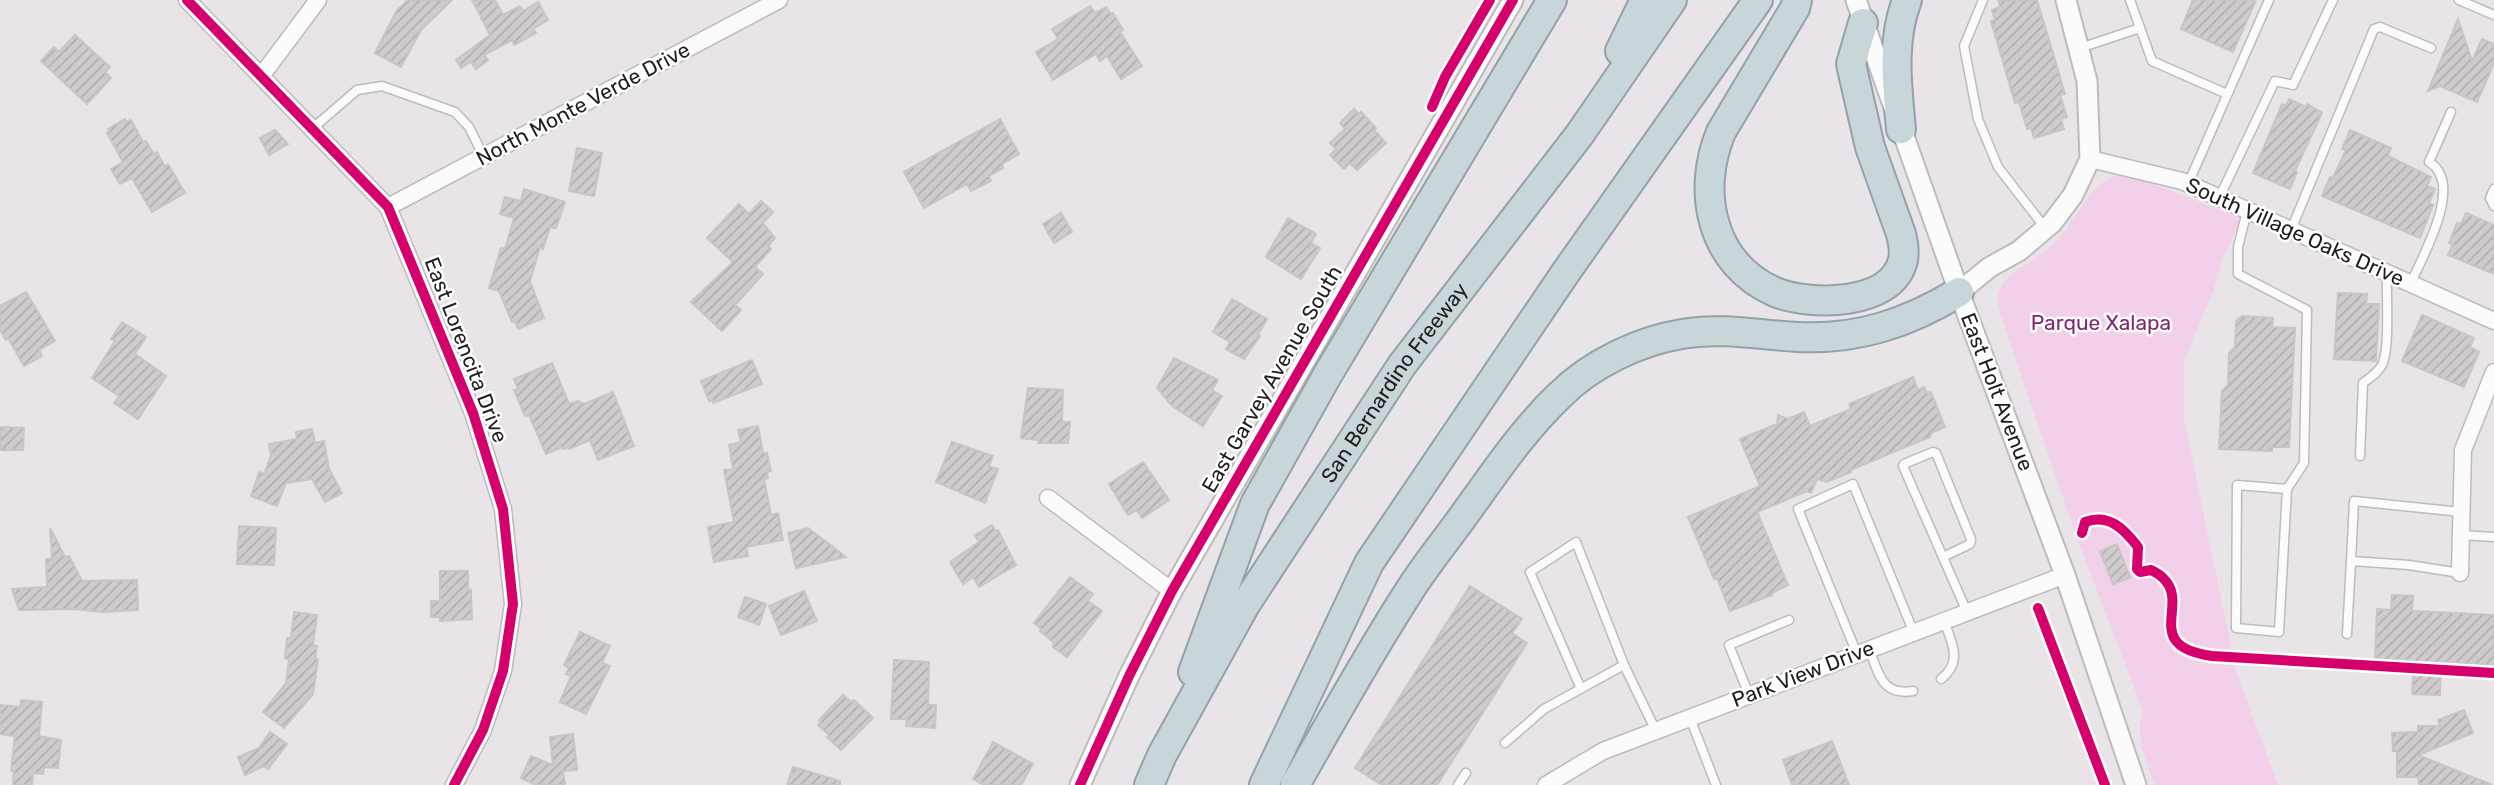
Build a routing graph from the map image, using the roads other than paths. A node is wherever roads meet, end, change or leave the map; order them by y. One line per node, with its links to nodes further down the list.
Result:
1 (187, 0): 22 (street, East Lorencita Drive)
2 (318, 0): 22 (street)
3 (779, 0): 28 (street, North Monte Verde Drive)
4 (1513, 0): 53 (street, East Garvey Avenue South)
5 (1552, 0): 68 (highway)
6 (1645, 0): 27 (highway)
7 (1672, 0): 27 (highway, San Bernardino Freeway)
8 (1758, 0): 73 (highway)
9 (1907, 0): 26 (highway)
10 (1983, 0): 36 (lane)
11 (2066, 0): 21 (street)
12 (2130, 0): 19 (lane)
13 (2269, 0): 23 (lane)
14 (2333, 0): 32 (lane)
15 (2459, 0): 18 (lane)
16 (1793, 10): 17 (highway)
17 (1859, 11): 26 (street, East Holt Avenue)
18 (2494, 15)
19 (2140, 28): 21 (lane); 23 (lane)
20 (2431, 48): 37 (lane)
21 (2079, 49): 29 (street)
22 (262, 75): 25 (street, East Lorencita Drive)
23 (2227, 94): 30 (lane)
24 (2451, 112): 39 (lane)
25 (313, 128): 28 (lane); 34 (street, East Lorencita Drive)
26 (1901, 129): 40 (street, East Holt Avenue)
27 (1580, 134): 68 (highway, San Bernardino Freeway)
28 (484, 157): 34 (street, North Monte Verde Drive)
29 (2090, 159): 30 (street, South Village Oaks Drive); 36 (street)
30 (2188, 184): 32 (street, South Village Oaks Drive)
31 (2494, 189): 33 (lane)
32 (2219, 198): 35 (street, South Village Oaks Drive)
33 (2494, 206)
34 (388, 207): 70 (street, East Lorencita Drive)
35 (2247, 211): 37 (street, South Village Oaks Drive); 44 (lane)
36 (2046, 229): 40 (street)
37 (2291, 230): 38 (street, South Village Oaks Drive)
38 (2387, 273): 39 (street, South Village Oaks Drive); 43 (lane)
39 (2411, 284): 41 (street, South Village Oaks Drive)
40 (1959, 292): 52 (street, East Holt Avenue); 74 (highway)
41 (2494, 321)
42 (2494, 372): 46 (street)
43 (2360, 456)
44 (2287, 489): 44 (lane)
45 (1048, 498): 53 (street)
46 (2461, 512): 47 (street); 50 (lane)
47 (2460, 535): 48 (lane); 51 (street)
48 (2494, 537)
49 (1943, 557): 49 (lane); 54 (lane)
50 (2351, 561): 51 (lane); 58 (lane)
51 (2460, 573)
52 (2066, 575): 54 (street, Park View Drive); 78 (street, East Holt Avenue)
53 (1172, 590): 71 (street, East Garvey Avenue South)
54 (1967, 612): 56 (street, Park View Drive)
55 (1789, 620): 64 (lane)
56 (1944, 621): 57 (street, Park View Drive); 61 (lane)
57 (1914, 633): 59 (street, Park View Drive); 59 (lane)
58 (2347, 634)
59 (1863, 652): 63 (lane); 64 (street, Park View Drive)
60 (1624, 666): 62 (lane); 62 (lane); 66 (lane)
61 (1941, 679)
62 (1581, 689): 67 (lane)
63 (1913, 691)
64 (1749, 695): 65 (street, Park View Drive)
65 (1690, 718): 66 (street, Park View Drive); 77 (lane)
66 (1656, 730): 76 (street, Park View Drive)
67 (1505, 743)
68 (1162, 755): 72 (highway, San Bernardino Freeway)
69 (1466, 773): 75 (lane)
70 (454, 785)
71 (1080, 785)
72 (1149, 785)
73 (1264, 785)
74 (1296, 785)
75 (1458, 785)
76 (1546, 785)
77 (1716, 785)
78 (2136, 785)

